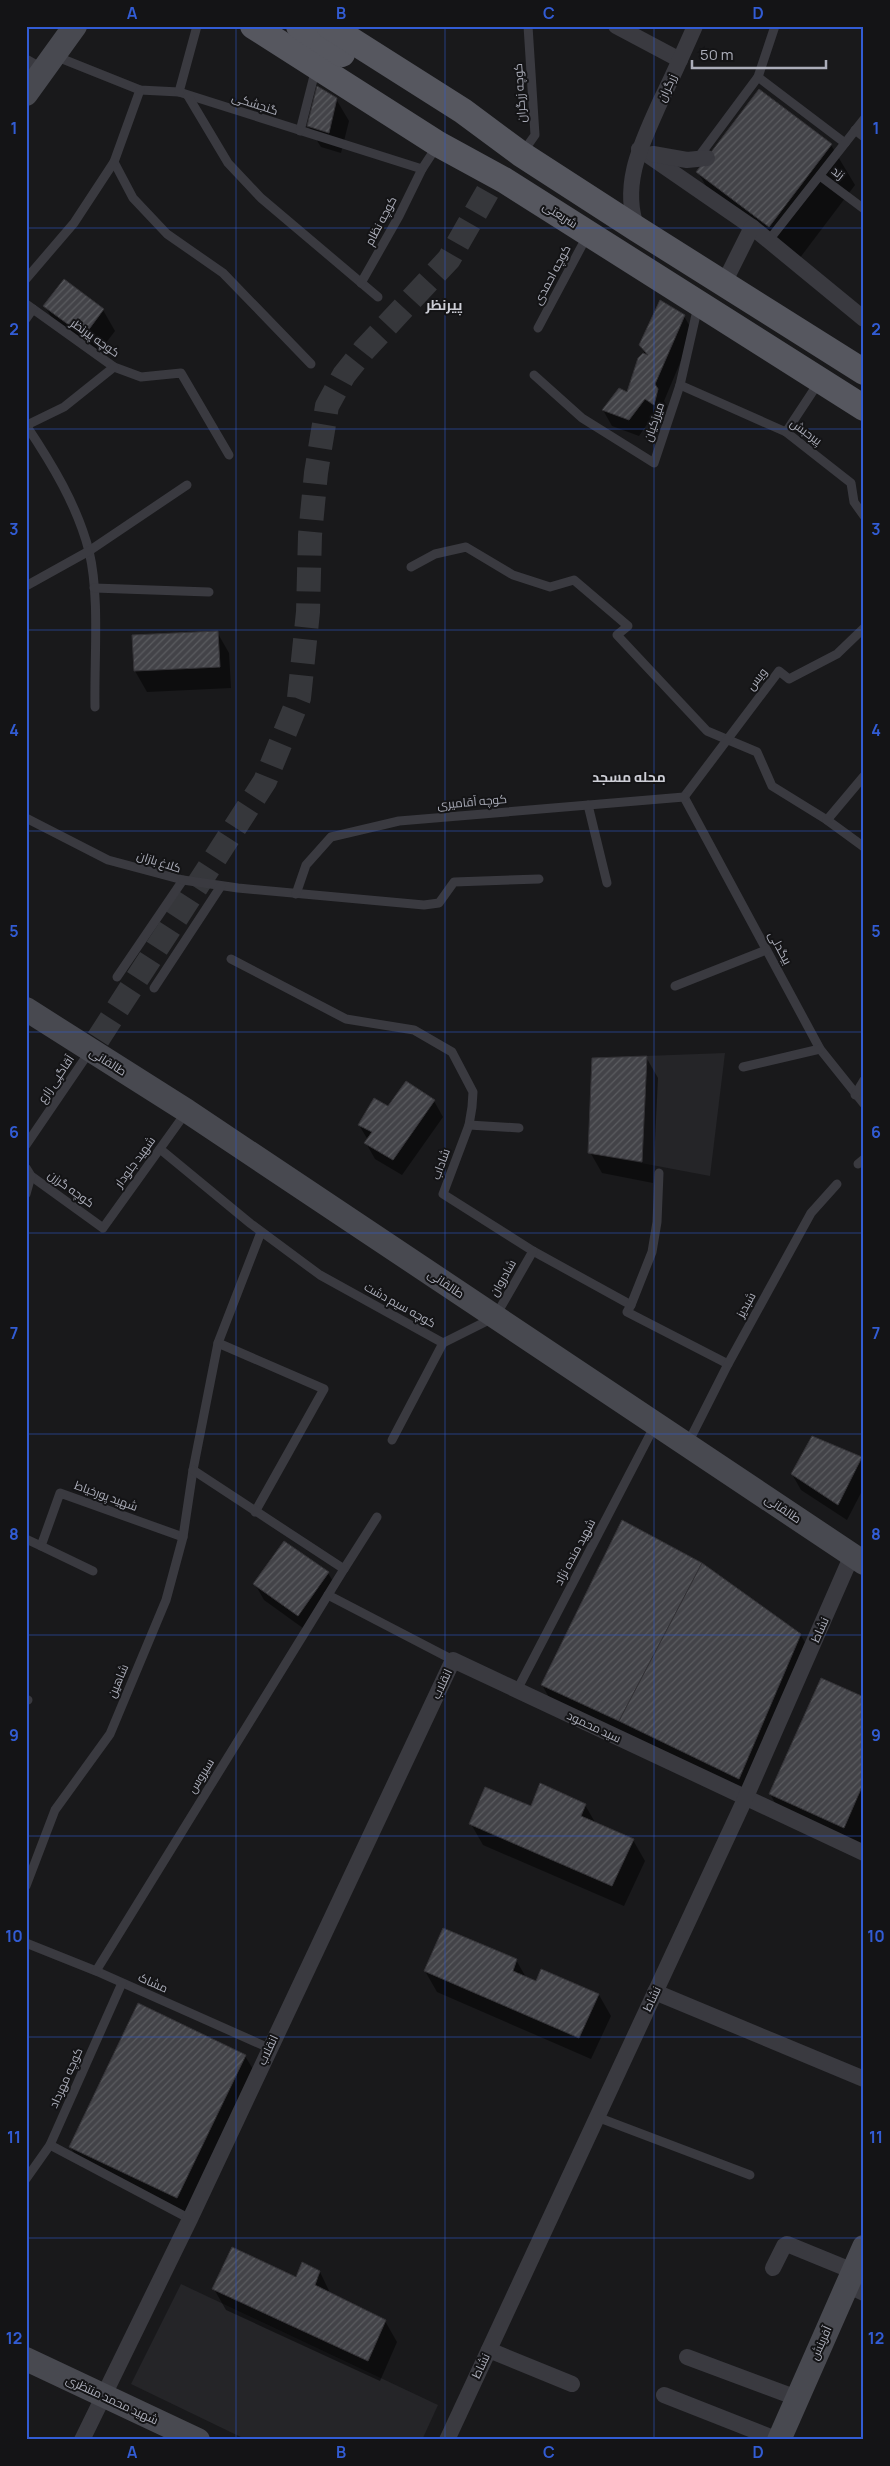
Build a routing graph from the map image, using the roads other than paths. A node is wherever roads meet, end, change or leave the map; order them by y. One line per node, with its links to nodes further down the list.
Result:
1 (75, 26): 12 (main road)
2 (197, 26): 17 (lane)
3 (253, 26): 13 (main road, شریعتی)
4 (283, 26): 30 (main road)
5 (299, 26): 25 (main road)
6 (528, 26): 25 (lane, کوچه زرگران)
7 (616, 26): 11 (street)
8 (695, 26): 11 (street, زرگران)
9 (775, 26): 14 (lane)
10 (331, 27): 25 (main road)
11 (680, 60): 24 (street, زرگران)
12 (41, 63): 15 (lane, گنجشکی); 16 (main road)
13 (316, 65): 20 (lane); 23 (main road, شریعتی)
14 (758, 77): 22 (lane); 26 (lane)
15 (140, 90): 17 (lane, گنجشکی); 27 (lane)
16 (26, 94)
17 (183, 94): 20 (lane, گنجشکی); 37 (lane)
18 (864, 119): 19 (lane)
19 (855, 130): 21 (lane); 22 (lane)
20 (300, 131): 28 (lane, گنجشکی)
21 (864, 137)
22 (845, 143): 29 (lane)
23 (438, 144): 28 (lane); 30 (main road, شریعتی)
24 (639, 149): 26 (street); 32 (street); 33 (street, زرگران)
25 (522, 154): 33 (main road)
26 (702, 158)
27 (114, 162): 36 (lane); 45 (lane)
28 (422, 169): 37 (lane, کوچه نظام)
29 (820, 176): 31 (lane, زند); 35 (lane)
30 (504, 180): 34 (main road, شریعتی)
31 (864, 209)
32 (752, 227): 35 (street); 38 (street)
33 (637, 229): 38 (main road)
34 (588, 233): 40 (main road, شریعتی); 44 (lane, کوچه احمدی)
35 (769, 240): 43 (street)
36 (26, 279)
37 (361, 283): 39 (lane)
38 (724, 283): 47 (main road)
39 (378, 297)
40 (699, 303): 49 (main road, شریعتی); 50 (lane, میرزکیان)
41 (29, 306): 42 (lane); 46 (lane, کوچه پیرنظر)
42 (26, 319)
43 (864, 319)
44 (538, 328)
45 (311, 364)
46 (114, 368): 52 (lane); 54 (lane, کوچه پیرنظر)
47 (864, 372)
48 (534, 375): 50 (lane, میرزکیان)
49 (820, 380): 51 (main road, شریعتی); 53 (lane)
50 (680, 385): 53 (lane, پیرحبش)
51 (864, 408)
52 (26, 425): 57 (lane)
53 (786, 432): 56 (lane, پیرحبش)
54 (229, 456)
55 (187, 485): 57 (lane)
56 (864, 516)
57 (89, 551): 59 (lane); 60 (lane)
58 (411, 567): 64 (lane)
59 (26, 586)
60 (94, 588): 61 (lane); 63 (lane)
61 (209, 592)
62 (864, 628): 64 (lane, ویس)
63 (95, 707)
64 (728, 738): 66 (lane); 69 (lane)
65 (864, 776): 69 (lane)
66 (684, 797): 67 (lane, کوچه آقامیری); 76 (lane, بیگدلی)
67 (588, 805): 73 (lane); 75 (lane, کوچه آقامیری)
68 (26, 818): 72 (lane, کلاغ بازان)
69 (827, 820): 70 (lane)
70 (864, 847)
71 (539, 879): 75 (lane)
72 (183, 880): 74 (lane); 78 (lane, کلاغ بازان)
73 (607, 883)
74 (221, 886): 75 (lane); 80 (lane)
75 (296, 894)
76 (766, 950): 79 (lane); 84 (lane, بیگدلی)
77 (231, 959): 90 (lane, شاداب)
78 (117, 977)
79 (674, 986)
80 (154, 988)
81 (26, 992): 83 (main road, طالقانی)
82 (26, 1008): 83 (main road, طالقانی)
83 (94, 1045): 89 (main road, طالقانی); 92 (lane, آقاگپی زارع)
84 (820, 1049): 85 (lane); 87 (lane, بیگدلی)
85 (743, 1067)
86 (864, 1080): 87 (lane)
87 (855, 1095): 88 (lane, بیگدلی)
88 (864, 1104)
89 (187, 1111): 93 (lane, شهید جلودار); 102 (main road, طالقانی)
90 (469, 1125): 91 (lane); 100 (lane, شاداب)
91 (519, 1128)
92 (26, 1145)
93 (160, 1150): 98 (lane, شهید جلودار); 99 (lane, کوچه سیم دشت)
94 (29, 1172): 97 (lane); 98 (lane, کوچه گرزن)
95 (659, 1173): 101 (lane)
96 (837, 1184): 105 (lane, شبدیز)
97 (26, 1194)
98 (103, 1228)
99 (261, 1232): 103 (lane, شاهین); 104 (lane, کوچه سیم دشت)
100 (533, 1252): 101 (lane, شاداب); 102 (lane, شادروان)
101 (631, 1305): 105 (lane, شاداب)
102 (495, 1317): 104 (lane, کوچه سیم دشت); 106 (main road, طالقانی)
103 (218, 1343): 109 (lane, شاهین); 110 (lane)
104 (443, 1343): 107 (lane)
105 (728, 1364): 108 (lane, شبدیز)
106 (655, 1424): 108 (main road, طالقانی); 120 (lane, شهید منده نژاد)
107 (392, 1440)
108 (687, 1445): 115 (main road, طالقانی)
109 (193, 1470): 110 (lane); 112 (lane, شاهین)
110 (255, 1512): 116 (lane)
111 (377, 1517): 116 (lane, سیروس)
112 (183, 1536): 114 (lane, شهید پورخیاط); 123 (lane, شاهین)
113 (26, 1539): 114 (lane)
114 (41, 1546): 117 (lane)
115 (858, 1559): 121 (street, نشاط)
116 (344, 1569): 118 (lane, سیروس)
117 (92, 1571)
118 (328, 1595): 119 (lane, سید محمود); 125 (lane, سیروس)
119 (453, 1660): 120 (street, سید محمود); 128 (street, انقلاب)
120 (517, 1690): 121 (street, سید محمود)
121 (745, 1799): 122 (street, سید محمود); 127 (street, نشاط)
122 (864, 1853)
123 (26, 1886)
124 (26, 1943): 125 (lane, مشاک)
125 (96, 1971): 126 (lane, مشاک)
126 (122, 1983): 128 (lane, مشاک); 131 (lane, کوچه مهرداد)
127 (655, 1992): 129 (street); 130 (street, نشاط)
128 (269, 2048): 134 (street, انقلاب)
129 (864, 2079)
130 (597, 2117): 132 (lane); 138 (street, نشاط)
131 (50, 2145): 133 (lane, کوچه مهرداد); 134 (lane)
132 (750, 2174)
133 (26, 2179)
134 (190, 2219): 143 (street, انقلاب)
135 (864, 2246): 137 (main road, آفرینش)
136 (773, 2268): 137 (street)
137 (854, 2283): 144 (main road, آفرینش)
138 (489, 2350): 141 (street); 147 (street, نشاط)
139 (687, 2357): 144 (street)
140 (26, 2359): 143 (main road, شهید محمد منتظری)
141 (572, 2384)
142 (664, 2395): 148 (street)
143 (105, 2396): 145 (street, انقلاب); 146 (main road, شهید محمد منتظری)
144 (797, 2398): 148 (main road, آفرینش)
145 (82, 2440)
146 (198, 2440)
147 (447, 2440)
148 (778, 2440)

